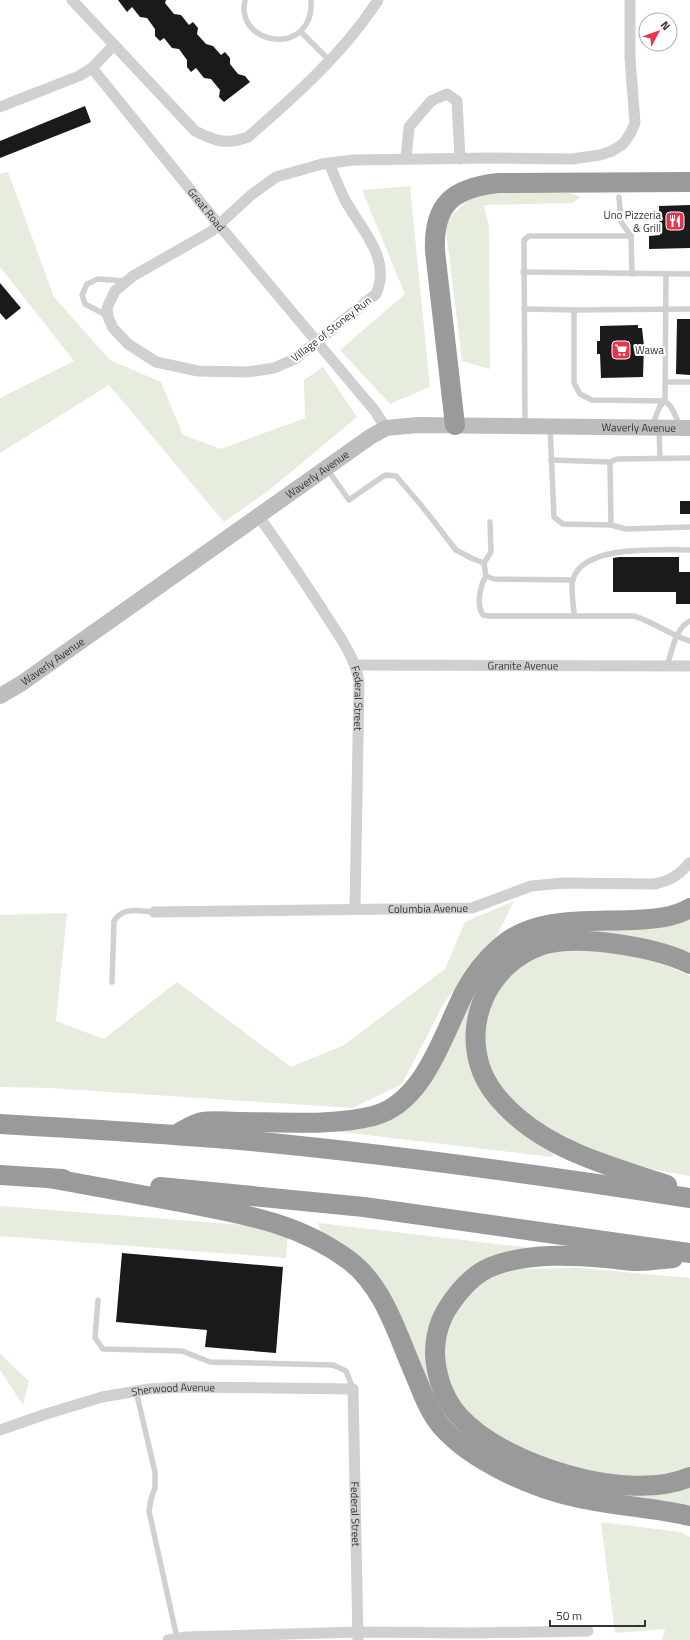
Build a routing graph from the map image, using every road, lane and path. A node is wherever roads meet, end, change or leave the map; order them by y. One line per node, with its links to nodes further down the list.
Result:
1 (72, 0): 7 (street)
2 (246, 0): 6 (lane)
3 (311, 0): 6 (lane)
4 (378, 0): 8 (street)
5 (630, 0): 12 (street)
6 (301, 32): 8 (lane)
7 (114, 46): 8 (street); 9 (street)
8 (330, 61)
9 (92, 68): 10 (street); 16 (street, Great Road)
10 (0, 107)
11 (406, 159): 12 (street); 12 (street); 13 (street)
12 (460, 159)
13 (329, 163): 16 (street); 28 (street, Village of Stoney Run)
14 (690, 182): 32 (highway)
15 (619, 197): 17 (lane)
16 (219, 225): 22 (street); 28 (street, Great Road)
17 (631, 236): 18 (lane); 19 (lane)
18 (523, 272): 19 (lane); 23 (lane)
19 (632, 274): 20 (lane)
20 (666, 274): 21 (lane); 24 (lane)
21 (690, 274)
22 (127, 281): 27 (street); 27 (lane)
23 (524, 309): 26 (lane); 33 (lane)
24 (666, 309): 25 (lane); 26 (lane); 29 (lane)
25 (690, 309)
26 (574, 310): 31 (lane)
27 (108, 316): 28 (street, Village of Stoney Run)
28 (318, 341): 36 (street, Great Road)
29 (666, 382): 30 (lane); 31 (lane)
30 (690, 382)
31 (666, 400): 35 (lane); 37 (lane)
32 (455, 425): 33 (street, Waverly Avenue); 36 (street, Waverly Avenue)
33 (525, 426): 34 (street, Waverly Avenue)
34 (550, 427): 37 (street, Waverly Avenue); 40 (lane)
35 (685, 427): 37 (street, Waverly Avenue)
36 (386, 428): 42 (street, Waverly Avenue)
37 (655, 428): 38 (lane)
38 (660, 458): 39 (lane); 41 (lane)
39 (690, 458)
40 (551, 460): 41 (lane); 45 (lane)
41 (610, 462): 45 (lane)
42 (326, 468): 43 (street, Waverly Avenue); 48 (lane)
43 (259, 517): 55 (street, Federal Street); 58 (street, Waverly Avenue)
44 (490, 522): 48 (lane)
45 (611, 525): 46 (lane)
46 (690, 527)
47 (690, 550): 50 (lane)
48 (484, 563): 49 (lane)
49 (486, 576): 50 (lane); 51 (lane)
50 (573, 580): 51 (lane)
51 (574, 616): 53 (lane)
52 (690, 621): 53 (lane)
53 (677, 636): 54 (lane); 56 (lane)
54 (690, 641)
55 (355, 665): 56 (street, Granite Avenue); 61 (street, Federal Street)
56 (667, 666): 57 (street, Granite Avenue)
57 (690, 666)
58 (0, 696)
59 (689, 863): 61 (street, Columbia Avenue)
60 (690, 908): 66 (highway)
61 (355, 909): 62 (street, Columbia Avenue)
62 (154, 912): 64 (lane)
63 (690, 964): 69 (highway)
64 (112, 982)
65 (0, 1124): 66 (highway)
66 (174, 1135): 70 (highway)
67 (0, 1175): 68 (highway)
68 (49, 1178): 71 (highway); 78 (highway)
69 (690, 1192)
70 (690, 1198)
71 (690, 1253)
72 (690, 1257): 77 (highway)
73 (98, 1300): 74 (lane)
74 (353, 1389): 75 (street, Sherwood Avenue); 80 (street, Federal Street)
75 (136, 1391): 76 (street, Sherwood Avenue); 81 (lane)
76 (0, 1430)
77 (690, 1477)
78 (690, 1516)
79 (588, 1631): 80 (street)
80 (358, 1636): 81 (street)
81 (173, 1639)

